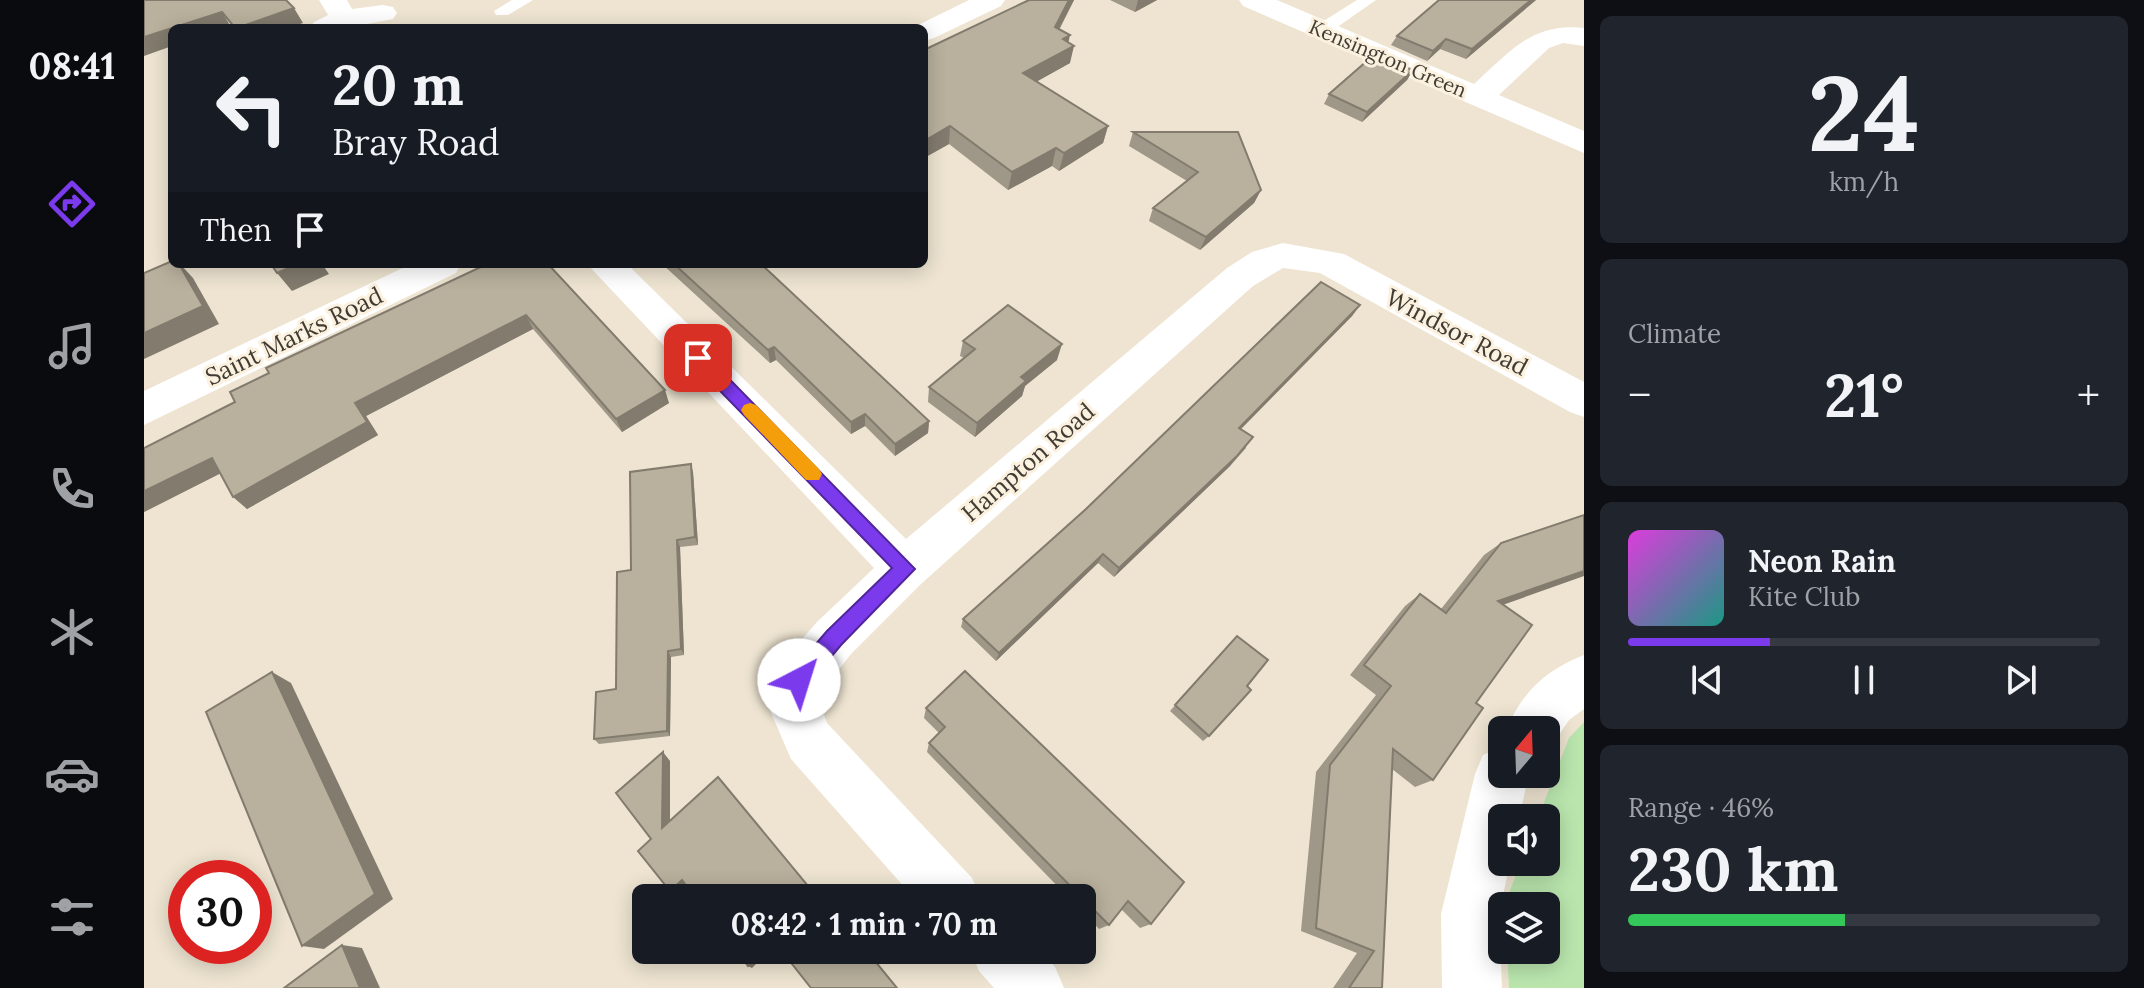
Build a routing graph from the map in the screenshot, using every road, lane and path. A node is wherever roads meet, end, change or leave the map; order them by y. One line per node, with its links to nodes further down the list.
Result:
1 (525, 0): 5 (lane)
2 (991, 0): 8 (street)
3 (1253, 0): 9 (street, Kensington Green)
4 (1368, 0): 9 (lane)
5 (502, 11)
6 (383, 13): 7 (street)
7 (334, 15)
8 (928, 30)
9 (1320, 31): 11 (street, Kensington Green)
10 (1584, 37): 11 (street, Kensington Green)
11 (1479, 96): 12 (street, Kensington Green)
12 (1584, 143)
13 (1331, 263): 16 (street, Windsor Road); 18 (street, Hampton Road)
14 (435, 268): 17 (street, Saint Marks Road)
15 (609, 268): 18 (street)
16 (1584, 401)
17 (144, 409)
18 (905, 569): 22 (street, Hampton Road)
19 (1584, 679): 20 (street)
20 (1542, 716)
21 (1499, 788): 25 (street)
22 (939, 884)
23 (1013, 964): 24 (street)
24 (1034, 988)
25 (1472, 988)

